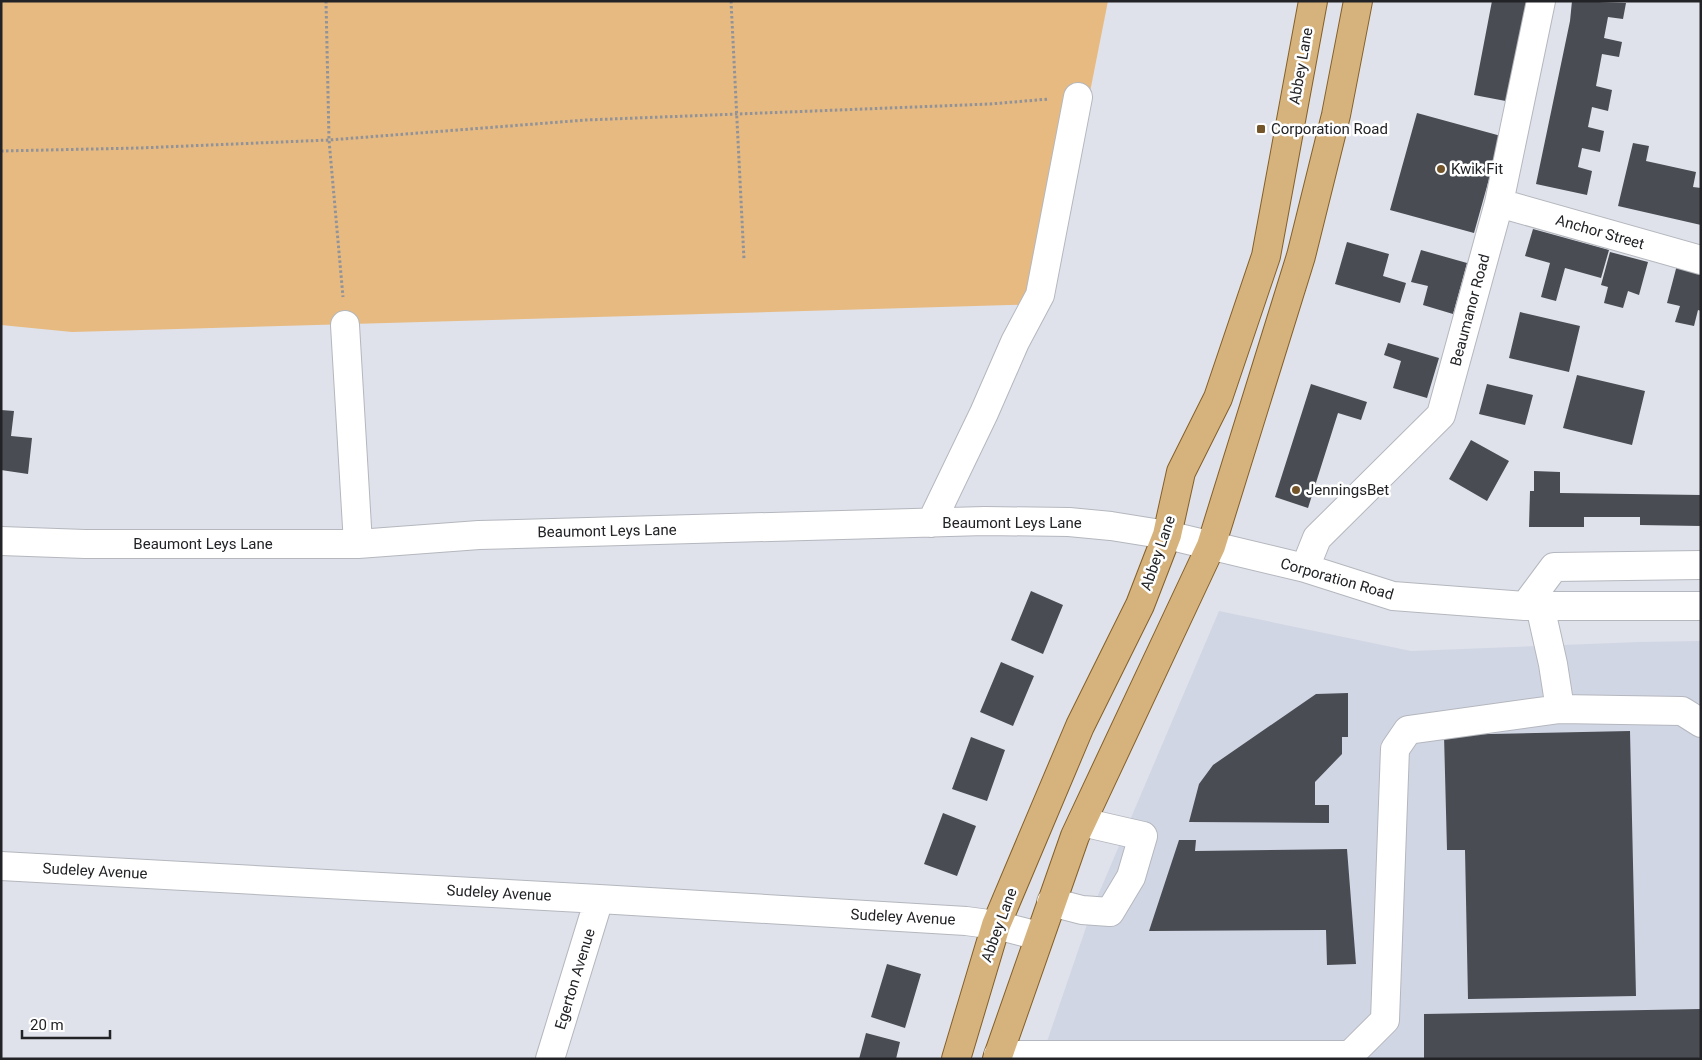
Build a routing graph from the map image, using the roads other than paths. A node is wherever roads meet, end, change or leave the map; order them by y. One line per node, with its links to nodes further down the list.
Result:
1 (1313, 1): 9 (main road, Abbey Lane)
2 (1358, 1): 12 (main road)
3 (1541, 1): 5 (street, Beaumanor Road)
4 (1078, 97): 8 (street)
5 (1499, 203): 6 (street, Anchor Street); 14 (street, Beaumanor Road)
6 (1701, 260)
7 (345, 325): 11 (street)
8 (931, 523): 9 (street, Beaumont Leys Lane); 11 (street, Beaumont Leys Lane)
9 (1167, 535): 12 (street, Beaumont Leys Lane); 23 (main road, Abbey Lane)
10 (1, 540): 11 (street, Beaumont Leys Lane)
11 (358, 544)
12 (1211, 546): 14 (street, Corporation Road); 19 (main road)
13 (1701, 565): 15 (street)
14 (1305, 568): 15 (street, Corporation Road)
15 (1532, 606): 16 (street, Corporation Road); 17 (street)
16 (1701, 606)
17 (1560, 709): 18 (street); 25 (street)
18 (1701, 723)
19 (1082, 822): 22 (main road); 22 (street)
20 (1, 866): 21 (street, Sudeley Avenue)
21 (599, 899): 23 (street, Sudeley Avenue); 26 (street, Egerton Avenue)
22 (1051, 902): 24 (main road)
23 (996, 925): 24 (street, Sudeley Avenue); 27 (main road, Abbey Lane)
24 (1039, 936): 25 (main road)
25 (997, 1057)
26 (550, 1059)
27 (956, 1059)

